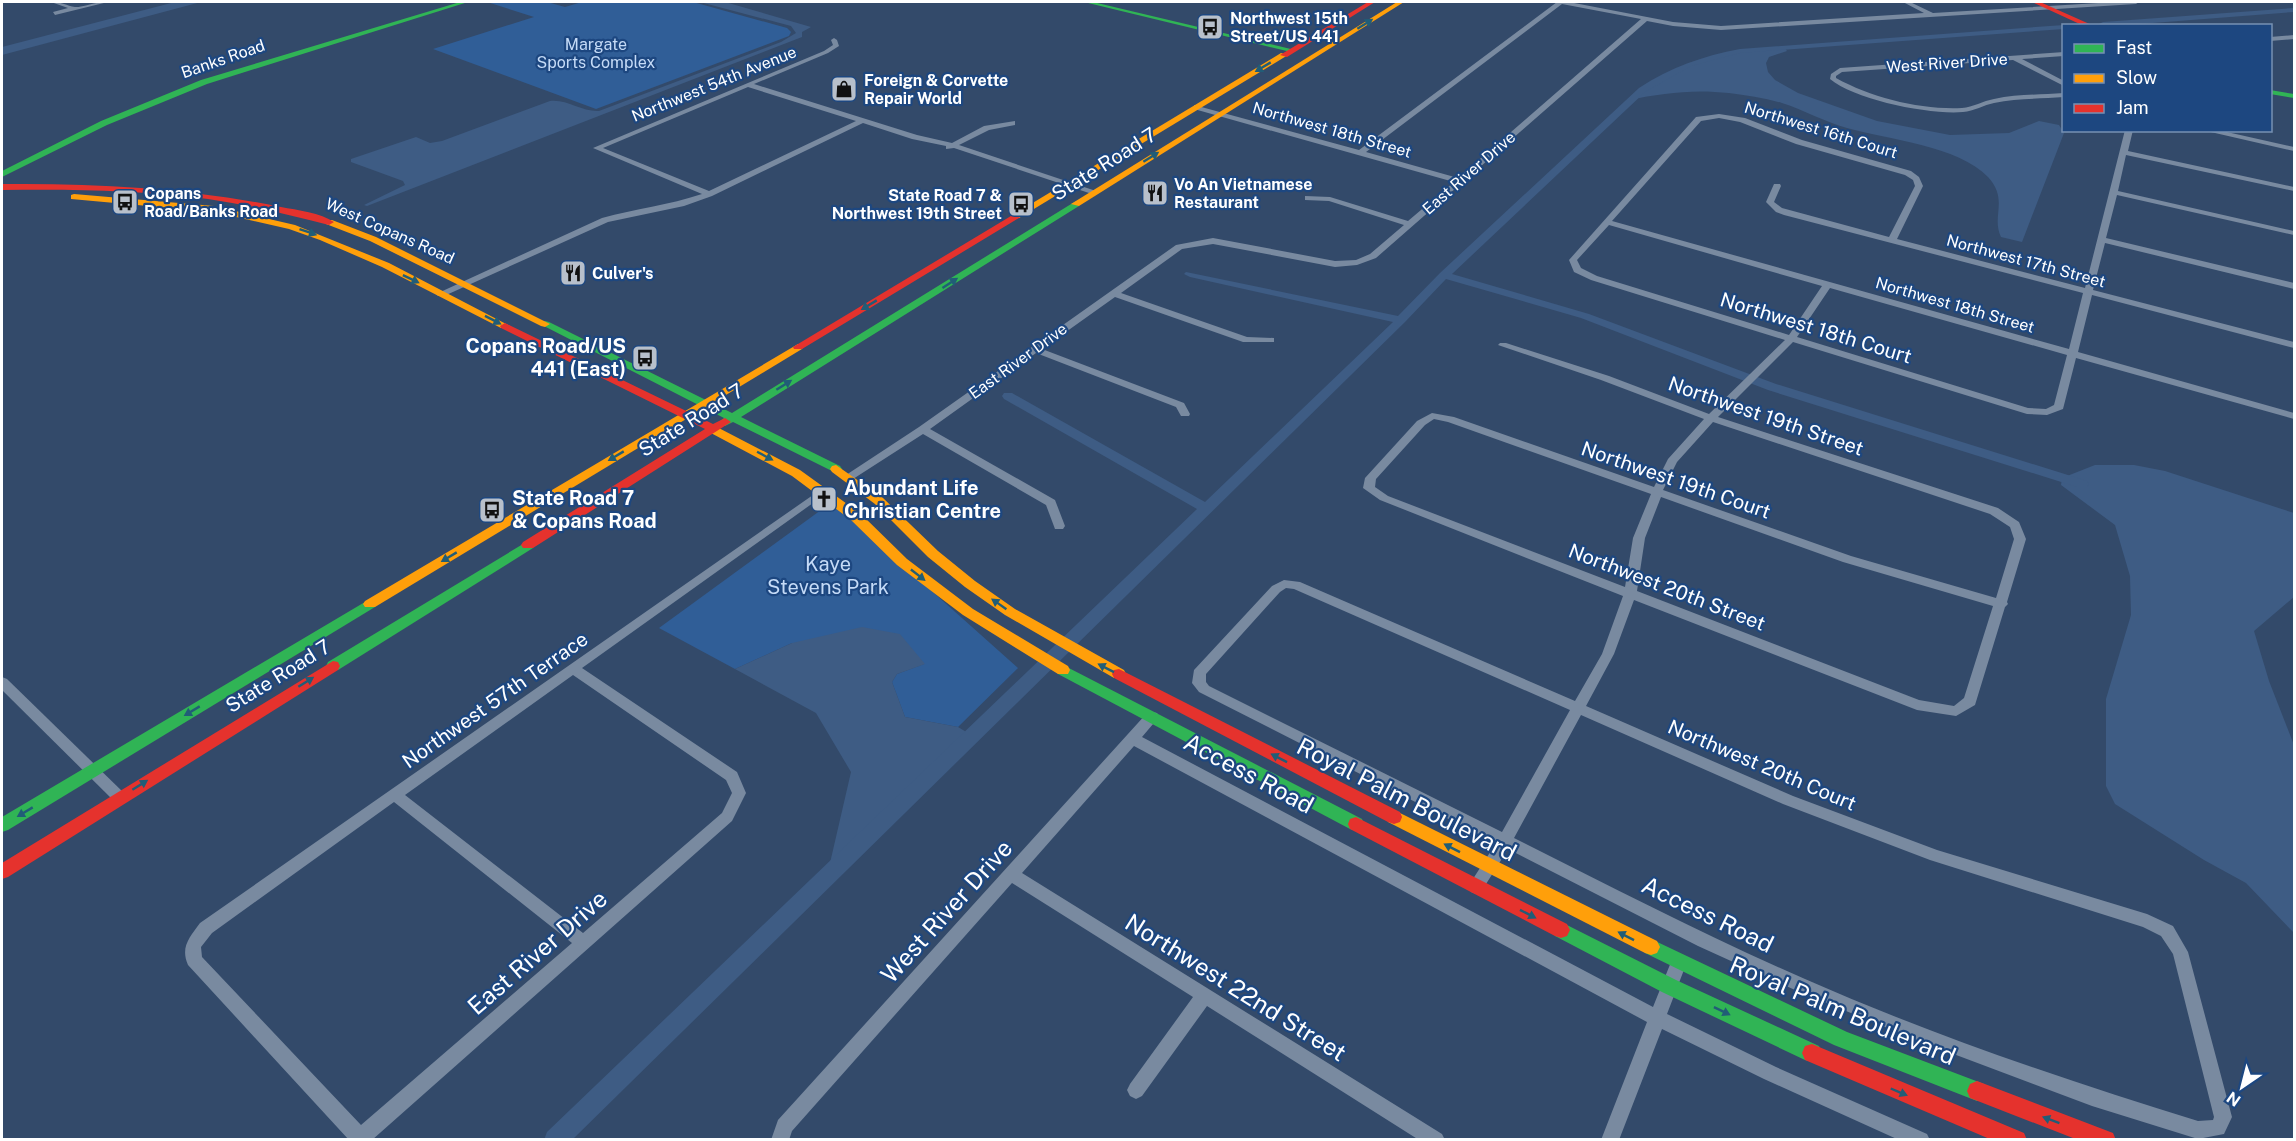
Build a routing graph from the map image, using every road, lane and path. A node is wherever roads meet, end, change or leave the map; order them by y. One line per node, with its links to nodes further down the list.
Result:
1 (54, 2): 13 (street)
2 (105, 2): 13 (street)
3 (449, 2): 47 (main road, Banks Road)
4 (465, 2): 47 (main road, Banks Road)
5 (1087, 2): 24 (main road)
6 (1372, 2): 19 (main road, State Road 7)
7 (1399, 2): 23 (main road, State Road 7, one-way to 7)
8 (1561, 2): 16 (street); 46 (street)
9 (1906, 2): 15 (street)
10 (2035, 2): 12 (main road)
11 (2136, 2): 12 (street)
12 (2054, 5): 15 (street); 17 (main road); 18 (main road)
13 (74, 8): 14 (street)
14 (55, 13)
15 (1933, 15): 16 (street)
16 (1645, 19): 48 (street, East River Drive)
17 (2087, 24)
18 (2096, 24)
19 (1316, 35): 23 (main road); 24 (main road, State Road 7)
20 (2295, 37): 21 (street)
21 (2272, 39)
22 (834, 40): 30 (street, Northwest 54th Avenue)
23 (1325, 49): 27 (main road, State Road 7)
24 (1291, 50): 27 (main road); 35 (main road, State Road 7, one-way to 35)
25 (2062, 54): 26 (street, West River Drive)
26 (2014, 58): 28 (street); 33 (street, West River Drive)
27 (1297, 66): 36 (main road, State Road 7)
28 (2062, 83)
29 (2272, 83): 31 (main road)
30 (748, 85): 37 (street); 55 (street, Northwest 54th Avenue)
31 (2295, 88)
32 (2272, 92): 34 (main road)
33 (2062, 95)
34 (2295, 96)
35 (1197, 107): 36 (street, Northwest 18th Street); 50 (main road, State Road 7)
36 (1220, 114): 46 (street, Northwest 18th Street); 56 (main road, State Road 7, one-way to 36)
37 (862, 121): 41 (street); 55 (street)
38 (1012, 123): 42 (street)
39 (2128, 132): 45 (street)
40 (2214, 132): 43 (street)
41 (915, 137): 42 (street); 44 (street)
42 (953, 145): 44 (street); 50 (street)
43 (2295, 149)
44 (943, 150): 50 (street)
45 (2123, 152): 53 (street); 54 (street)
46 (1360, 153): 48 (street, Northwest 18th Street)
47 (4, 169): 49 (main road)
48 (1460, 181): 60 (street, East River Drive)
49 (30, 186): 52 (main road, West Copans Road); 65 (main road, West Copans Road)
50 (1067, 186): 56 (street); 64 (main road, State Road 7)
51 (1777, 186): 62 (street, Northwest 17th Street)
52 (2, 187)
53 (2295, 189)
54 (2114, 192): 61 (street); 63 (street)
55 (709, 194): 65 (street)
56 (1091, 195): 71 (main road, State Road 7, one-way to 56)
57 (2, 197): 70 (main road, West Copans Road, one-way to 70)
58 (1308, 198): 60 (street)
59 (1607, 222): 62 (street, Northwest 16th Court); 66 (street, Northwest 18th Street); 73 (street, Northwest 18th Court)
60 (1410, 224): 68 (street, East River Drive)
61 (2295, 233)
62 (1892, 240): 69 (street, Northwest 17th Street)
63 (2102, 240): 67 (street); 69 (street)
64 (937, 264): 71 (main road); 78 (main road, State Road 7, one-way to 78)
65 (466, 283): 70 (street); 78 (main road, West Copans Road)
66 (1827, 285): 73 (street); 77 (street, Northwest 18th Street)
67 (2295, 286)
68 (1113, 293): 72 (street); 76 (street, East River Drive)
69 (2088, 293): 75 (street, Northwest 17th Street); 77 (street)
70 (441, 294): 80 (main road, West Copans Road, one-way to 80)
71 (926, 297): 81 (main road, State Road 7, one-way to 71)
72 (1271, 340)
73 (1791, 340): 77 (street, Northwest 18th Court); 83 (street)
74 (1503, 345): 83 (street, Northwest 19th Street)
75 (2295, 345)
76 (1035, 349): 79 (street); 85 (street, East River Drive)
77 (2073, 354): 82 (street, Northwest 18th Street)
78 (706, 402): 80 (main road, State Road 7); 81 (main road, West Copans Road)
79 (1185, 414)
80 (684, 415): 84 (main road, West Copans Road); 99 (main road, State Road 7, one-way to 99)
81 (735, 416): 84 (main road, State Road 7); 86 (main road, Royal Palm Boulevard)
82 (2295, 416)
83 (1711, 418): 89 (street); 92 (street, Northwest 19th Street)
84 (713, 429): 88 (main road, one-way to 88); 101 (main road, State Road 7, one-way to 84)
85 (924, 429): 86 (street, East River Drive); 90 (street)
86 (849, 477): 104 (main road, Royal Palm Boulevard, one-way to 86)
87 (1369, 488): 89 (street, Northwest 19th Court); 91 (street, Northwest 20th Street)
88 (823, 491): 93 (street, Northwest 57th Terrace); 97 (main road, one-way to 97)
89 (1657, 492): 91 (street); 92 (street, Northwest 19th Court)
90 (1059, 526)
91 (1630, 594): 92 (street, Northwest 20th Street); 96 (street)
92 (2002, 604)
93 (573, 669): 100 (street, Northwest 57th Terrace); 108 (street, East River Drive)
94 (1199, 673): 96 (street, Northwest 20th Court); 103 (street, Access Road)
95 (2, 682): 99 (street)
96 (1578, 708): 103 (street); 114 (street, Northwest 20th Court)
97 (1152, 717): 98 (street, West River Drive); 107 (main road)
98 (1133, 739): 106 (street, West River Drive); 112 (street, Access Road)
99 (92, 771): 101 (street); 102 (main road, State Road 7, one-way to 102)
100 (395, 795): 108 (street); 115 (street, Northwest 57th Terrace)
101 (120, 798): 105 (main road, State Road 7)
102 (2, 825)
103 (1505, 841): 104 (street); 114 (street, Access Road)
104 (1489, 866): 107 (street); 109 (main road, Royal Palm Boulevard, one-way to 104)
105 (2, 872)
106 (1011, 874): 111 (street, Northwest 22nd Street); 116 (street, West River Drive)
107 (1476, 887): 110 (main road, one-way to 110)
108 (584, 943): 115 (street, East River Drive)
109 (1679, 962): 110 (street); 121 (main road, Royal Palm Boulevard, one-way to 109)
110 (1669, 986): 112 (street); 120 (main road, one-way to 120)
111 (1204, 996): 113 (street); 117 (street, Northwest 22nd Street)
112 (1657, 1018): 118 (street); 119 (street, Access Road)
113 (1136, 1090)
114 (2223, 1117)
115 (359, 1138)
116 (780, 1140)
117 (1436, 1140)
118 (1610, 1140)
119 (1921, 1140)
120 (2017, 1140)
121 (2106, 1140)

